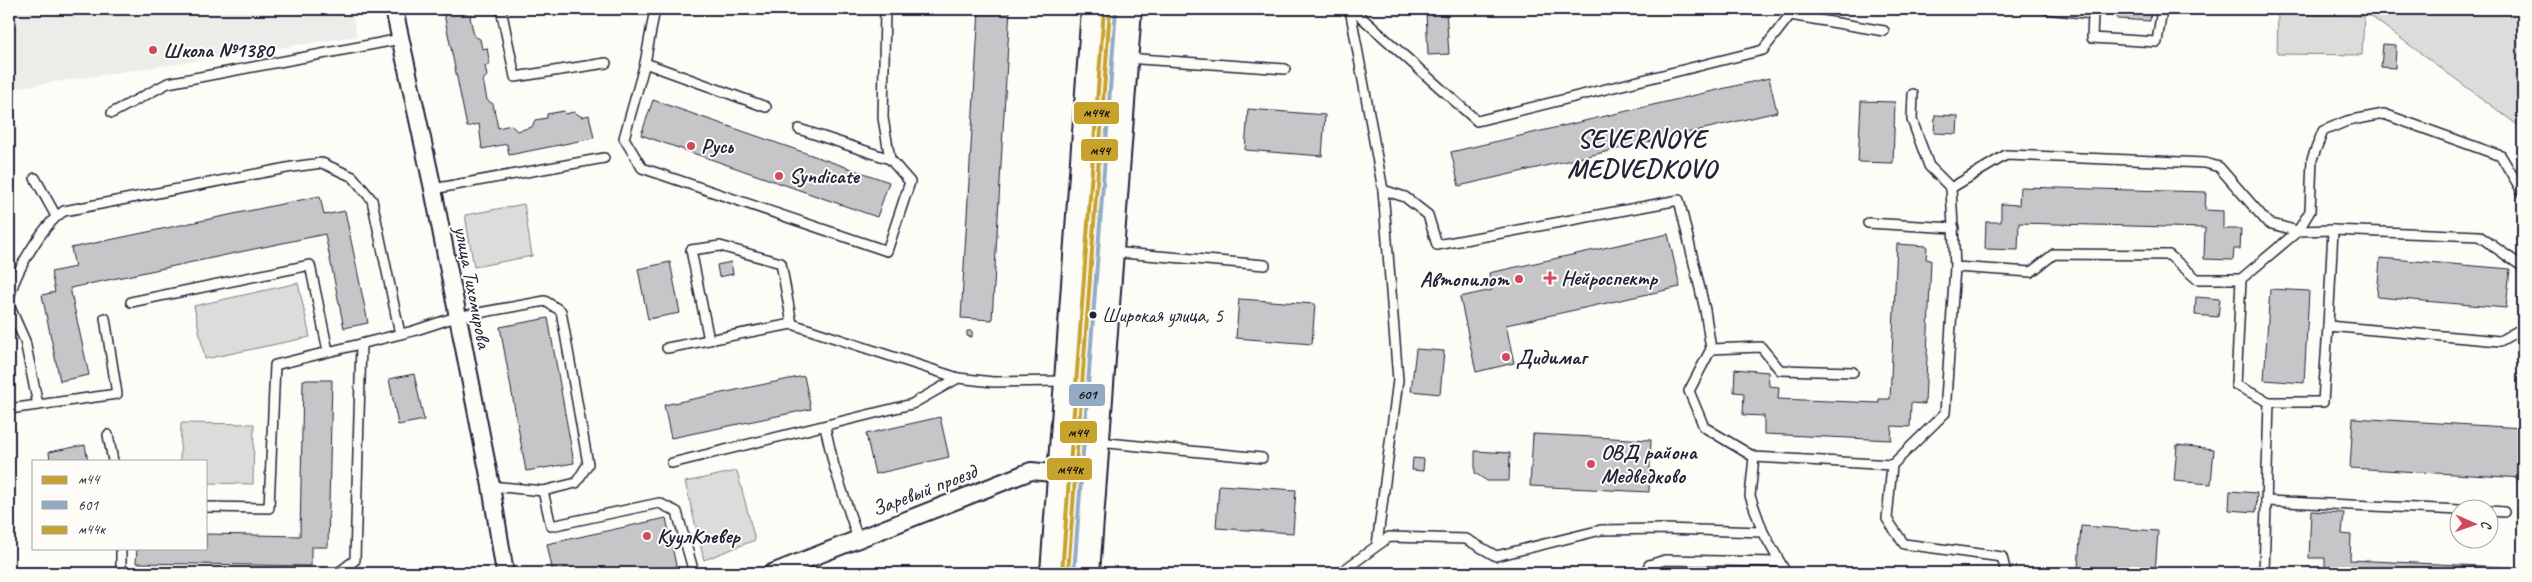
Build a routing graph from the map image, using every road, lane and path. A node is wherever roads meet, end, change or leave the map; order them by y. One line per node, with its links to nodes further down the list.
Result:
1 (394, 9): 13 (street, улица Тихомирова)
2 (501, 9): 16 (lane)
3 (655, 9): 15 (lane)
4 (885, 9): 23 (lane)
5 (1094, 9): 55 (main road)
6 (1110, 9): 67 (lane)
7 (1128, 9): 14 (main road)
8 (1351, 9): 11 (lane); 27 (lane)
9 (2046, 9): 10 (lane)
10 (2162, 9)
11 (1792, 12): 12 (lane)
12 (1884, 31)
13 (401, 39): 20 (lane); 26 (street, улица Тихомирова)
14 (1125, 58): 17 (lane); 34 (main road)
15 (646, 63): 19 (lane); 23 (lane)
16 (606, 64)
17 (1285, 69)
18 (1913, 94): 25 (lane)
19 (766, 107)
20 (112, 113)
21 (799, 129): 23 (lane)
22 (604, 158): 26 (lane)
23 (890, 159)
24 (35, 178): 29 (lane)
25 (1952, 188): 31 (lane); 33 (lane)
26 (433, 189): 42 (street, улица Тихомирова)
27 (1383, 190): 51 (lane); 77 (lane)
28 (2523, 193): 33 (lane)
29 (56, 216): 39 (lane); 47 (lane)
30 (1868, 223): 31 (lane)
31 (1954, 228): 36 (lane)
32 (2333, 230): 33 (lane); 37 (lane); 45 (lane)
33 (2298, 231): 38 (lane)
34 (1111, 252): 35 (lane); 61 (main road)
35 (1265, 265)
36 (1955, 267): 38 (lane); 66 (lane)
37 (2523, 267)
38 (2241, 279): 56 (lane)
39 (9, 299)
40 (131, 302): 52 (lane)
41 (9, 305): 57 (lane)
42 (456, 317): 47 (lane); 68 (street, улица Тихомирова); 69 (lane)
43 (105, 318): 57 (lane)
44 (792, 324): 48 (lane); 48 (lane); 54 (lane)
45 (2328, 326): 46 (lane); 56 (lane)
46 (2523, 328)
47 (400, 334): 49 (lane)
48 (709, 340): 50 (lane)
49 (360, 344): 52 (lane); 81 (lane)
50 (666, 348)
51 (1711, 349): 53 (lane); 62 (lane)
52 (328, 351): 71 (lane)
53 (1853, 372)
54 (958, 378): 55 (lane); 59 (lane)
55 (1068, 381): 67 (main road)
56 (2269, 402): 70 (lane)
57 (38, 405): 58 (lane)
58 (9, 409)
59 (825, 427): 65 (lane); 76 (lane)
60 (108, 435): 64 (lane)
61 (1097, 442): 63 (lane); 67 (main road)
62 (1754, 457): 66 (lane); 75 (lane)
63 (1262, 458)
64 (113, 460)
65 (672, 463)
66 (1892, 464): 91 (lane)
67 (1077, 476): 76 (street, Заревый проезд); 85 (main road); 86 (lane); 87 (main road)
68 (491, 486): 69 (lane); 82 (street, улица Тихомирова)
69 (542, 491): 83 (lane)
70 (2266, 501): 72 (lane); 92 (lane)
71 (208, 508)
72 (2450, 510)
73 (2500, 512): 74 (lane)
74 (2504, 512)
75 (1762, 532): 77 (lane); 79 (lane)
76 (858, 539): 84 (street, Заревый проезд)
77 (1377, 546): 88 (lane)
78 (121, 550): 80 (lane)
79 (1778, 562): 89 (lane); 90 (lane)
80 (120, 573)
81 (338, 573)
82 (505, 573)
83 (694, 573)
84 (772, 573)
85 (1053, 573)
86 (1068, 573)
87 (1087, 573)
88 (1340, 573)
89 (1646, 573)
90 (1786, 573)
91 (2006, 573)
92 (2264, 573)

